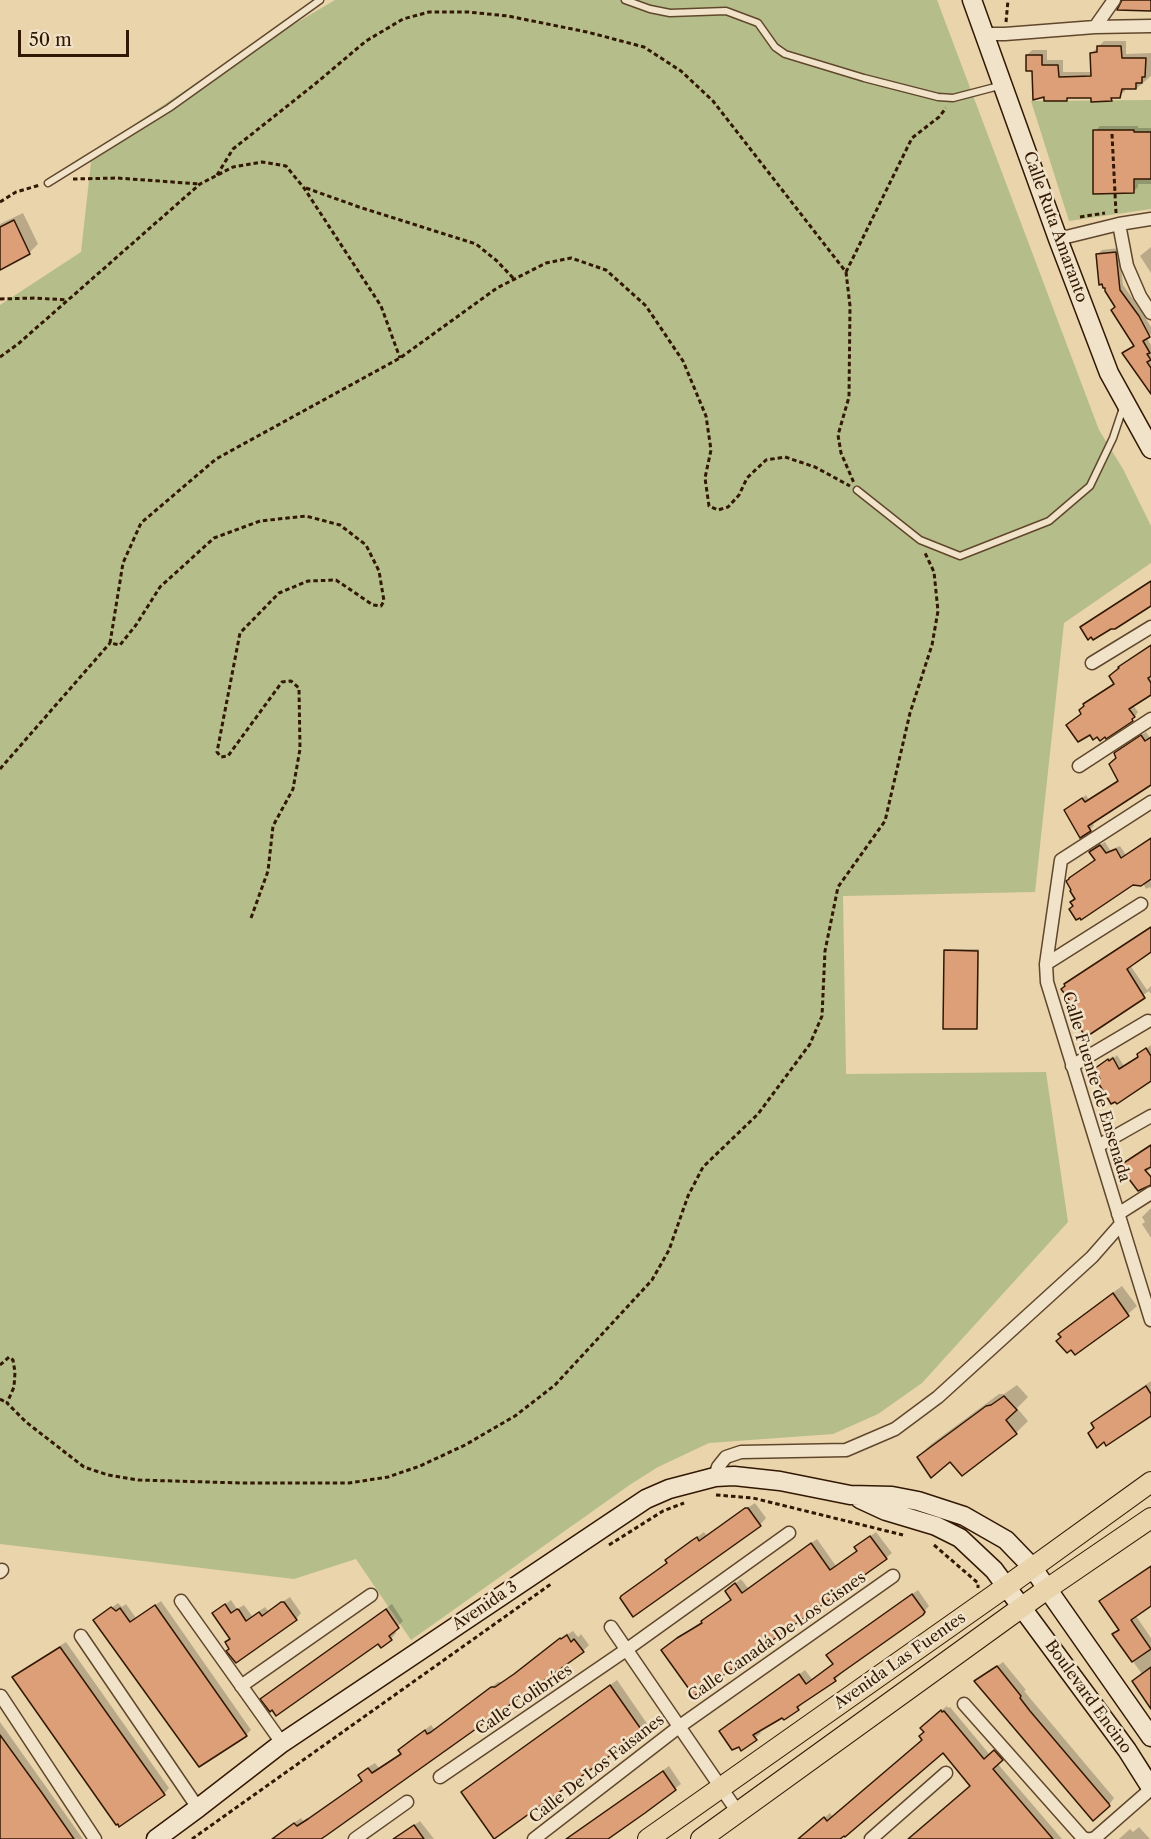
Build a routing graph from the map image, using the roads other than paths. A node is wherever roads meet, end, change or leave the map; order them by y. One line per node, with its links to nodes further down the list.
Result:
1 (320, 0): 9 (lane)
2 (625, 0): 8 (lane)
3 (972, 0): 7 (street, Calle Ruta Amaranto)
4 (1114, 0): 6 (street)
5 (1151, 26): 6 (street)
6 (1095, 27): 7 (street)
7 (984, 34): 8 (street, Calle Ruta Amaranto)
8 (1003, 85): 12 (street, Calle Ruta Amaranto)
9 (48, 183)
10 (1151, 219): 11 (street)
11 (1119, 224): 12 (street); 13 (street)
12 (1058, 239): 14 (street, Calle Ruta Amaranto)
13 (1151, 313)
14 (1125, 402): 15 (street, Calle Ruta Amaranto); 16 (lane)
15 (1151, 448)
16 (857, 490)
17 (1151, 627): 18 (street)
18 (1092, 663)
19 (1151, 719): 20 (street)
20 (1079, 766)
21 (1151, 802): 23 (street, Calle Fuente de Ensenada)
22 (1141, 904): 23 (street)
23 (1046, 964): 25 (street, Calle Fuente de Ensenada)
24 (1148, 1021): 25 (street)
25 (1072, 1066): 27 (street, Calle Fuente de Ensenada)
26 (1151, 1116): 27 (street)
27 (1098, 1146): 29 (street, Calle Fuente de Ensenada)
28 (1151, 1193): 29 (street)
29 (1120, 1219): 30 (street, Calle Fuente de Ensenada); 31 (street)
30 (1151, 1318)
31 (715, 1477): 33 (street, Avenida 3); 53 (street, Avenida 3)
32 (1151, 1482): 38 (main road, Avenida Las Fuentes)
33 (850, 1495): 34 (street, Avenida 3); 36 (street, Avenida 3)
34 (950, 1511): 36 (street); 38 (street, Avenida 3)
35 (1151, 1518): 41 (main road, Avenida Las Fuentes)
36 (942, 1529): 40 (street, Avenida 3)
37 (789, 1533): 47 (street, Calle Colibríes)
38 (1032, 1567): 40 (main road, Avenida Las Fuentes); 41 (street, Avenida 3)
39 (892, 1576): 51 (street, Calle Canadá De Los Cisnes)
40 (1007, 1586): 44 (street, Avenida 3); 56 (main road, Avenida Las Fuentes)
41 (1047, 1589): 44 (main road, Avenida Las Fuentes); 52 (street, Boulevard Encino)
42 (371, 1595): 48 (street)
43 (181, 1601): 48 (street)
44 (1023, 1607): 57 (street, Boulevard Encino); 60 (main road, Avenida Las Fuentes)
45 (610, 1627): 47 (street)
46 (81, 1636): 59 (street)
47 (626, 1650): 51 (street); 55 (street, Calle Colibríes)
48 (241, 1686): 53 (street)
49 (1, 1696): 61 (street)
50 (964, 1704): 68 (street)
51 (680, 1726): 56 (street); 64 (street, Calle De Los Faisanes)
52 (1151, 1737)
53 (282, 1743): 59 (street, Avenida 3)
54 (946, 1773): 67 (street)
55 (440, 1777)
56 (720, 1787): 60 (street); 65 (main road, Avenida Las Fuentes)
57 (1151, 1789): 68 (street)
58 (407, 1802): 63 (street)
59 (198, 1808): 62 (street, Avenida 3)
60 (737, 1811): 66 (main road, Avenida Las Fuentes)
61 (95, 1839)
62 (156, 1839)
63 (355, 1839)
64 (534, 1839)
65 (648, 1839)
66 (701, 1839)
67 (871, 1839)
68 (1089, 1839)

